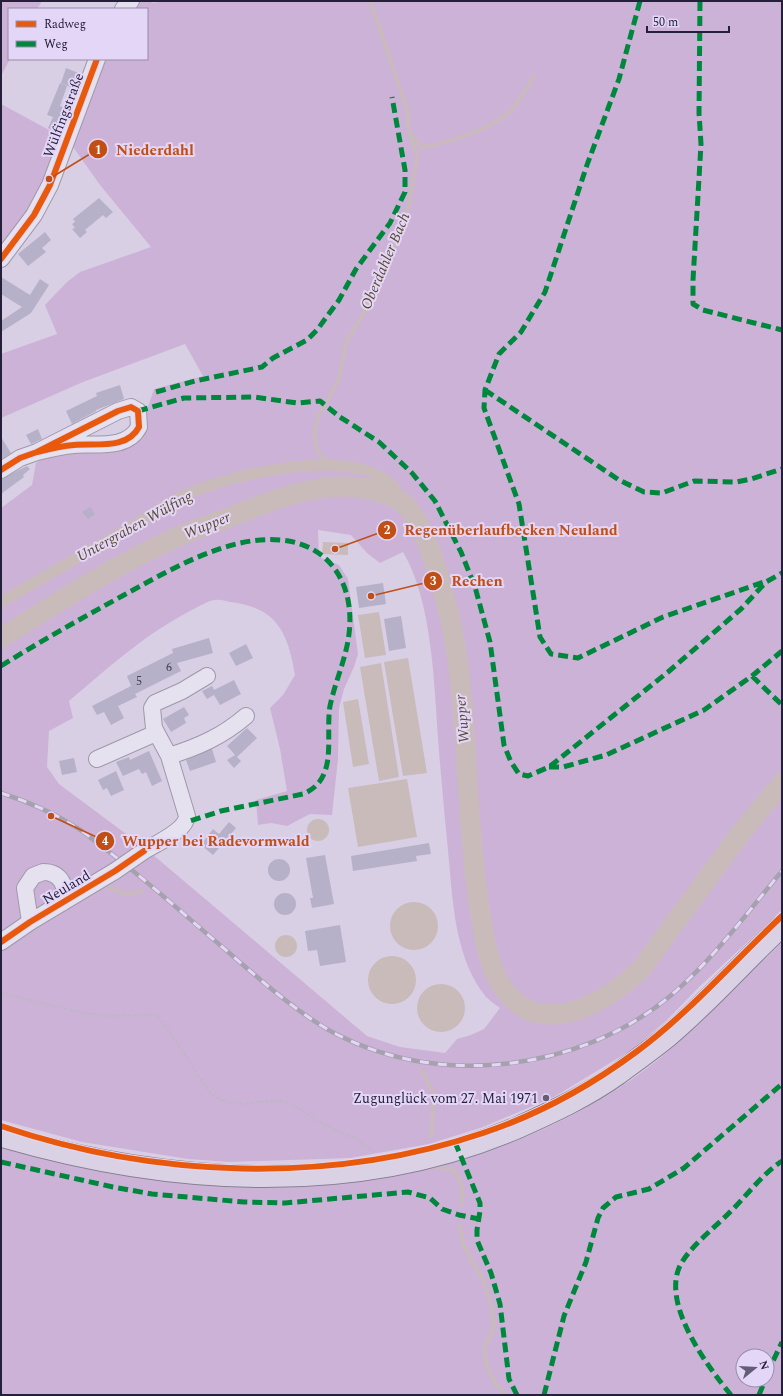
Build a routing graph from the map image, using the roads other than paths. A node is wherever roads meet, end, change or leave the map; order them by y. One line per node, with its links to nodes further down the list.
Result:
1 (97, 60): 2 (street, Wülfingstraße)
2 (1, 259)
3 (37, 452): 3 (street); 4 (street)
4 (1, 470)
5 (207, 676): 7 (street, Neuland)
6 (246, 716): 8 (street)
7 (156, 733): 8 (street, Neuland); 9 (street)
8 (169, 756): 10 (street, Neuland, bridge)
9 (97, 759)
10 (62, 903): 11 (street, Neuland); 11 (street, Neuland)
11 (30, 922): 13 (street, Neuland)
12 (782, 926): 14 (main road)
13 (1, 942)
14 (1, 1136)

